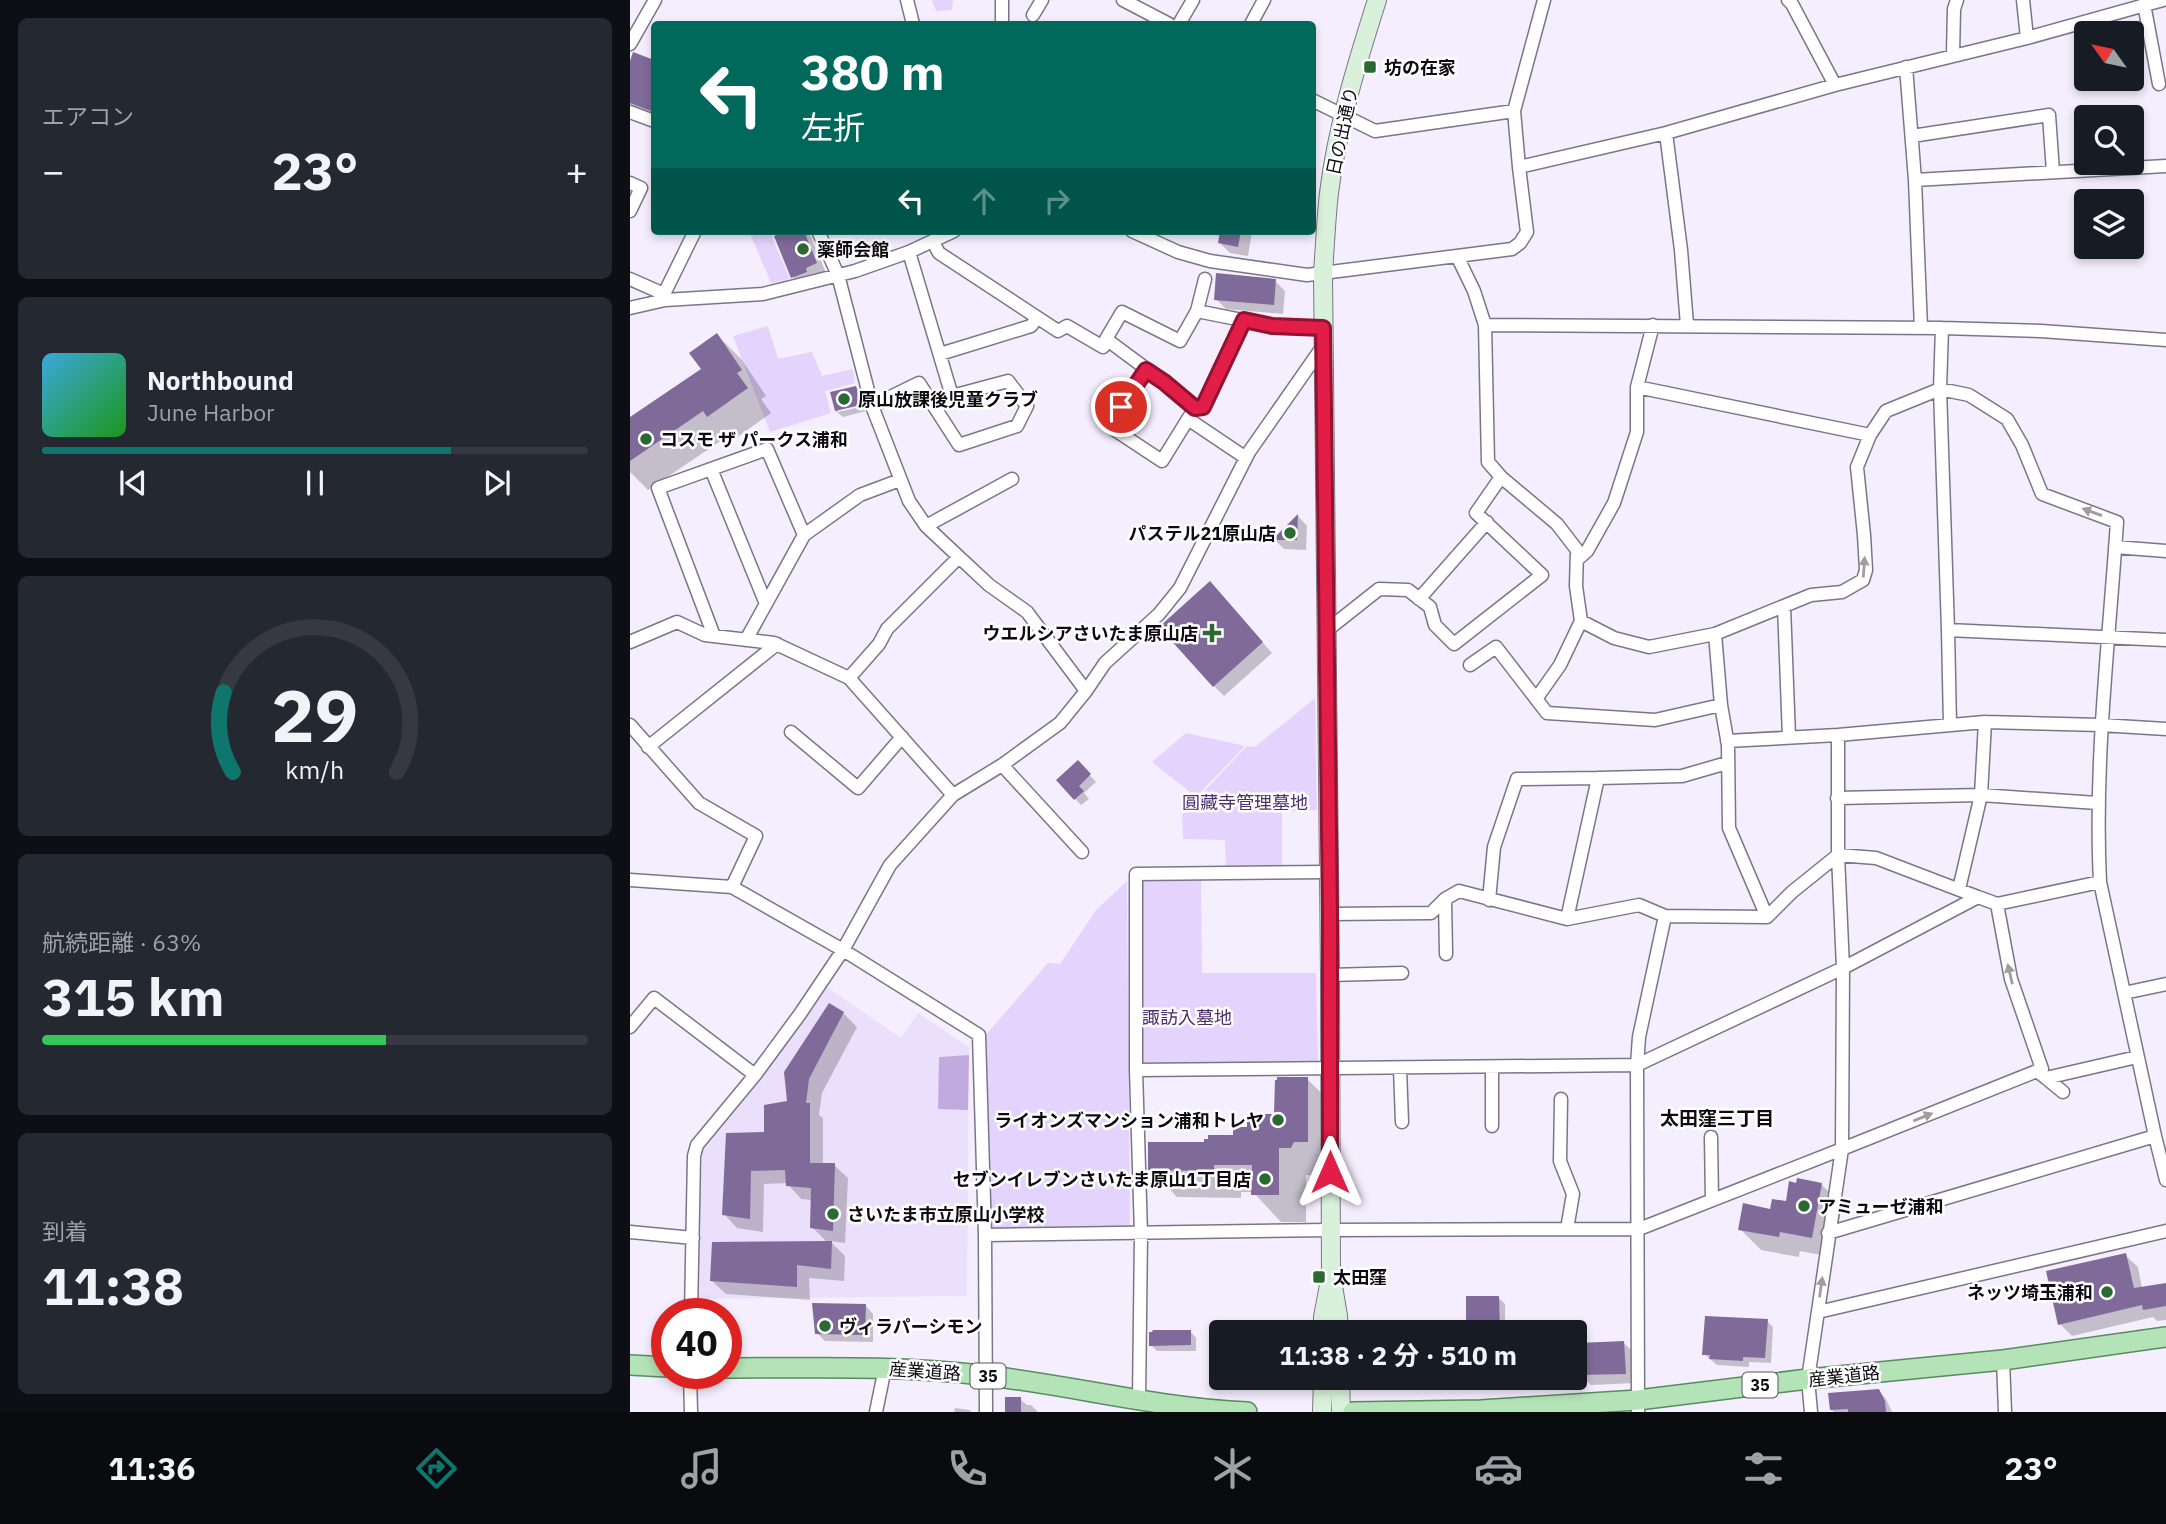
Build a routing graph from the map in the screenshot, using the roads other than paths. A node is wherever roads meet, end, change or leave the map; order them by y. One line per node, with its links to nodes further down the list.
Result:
1 (655, 0): 22 (street)
2 (907, 0): 16 (street)
3 (1002, 0): 17 (street)
4 (1042, 0): 15 (street)
5 (1123, 0): 18 (street)
6 (1193, 0): 19 (street)
7 (1264, 0): 20 (street)
8 (1377, 0): 30 (street, 日の出通り)
9 (1544, 0): 28 (street)
10 (1788, 0): 26 (street)
11 (1957, 0): 23 (street)
12 (2023, 0): 21 (street)
13 (2163, 0): 14 (street)
14 (2144, 4): 21 (street); 25 (street)
15 (1033, 15)
16 (912, 21)
17 (1002, 21)
18 (1163, 21)
19 (1182, 21)
20 (1253, 21)
21 (2027, 38): 23 (street)
22 (630, 44)
23 (1954, 54): 24 (street)
24 (1906, 66): 26 (street); 33 (street)
25 (2159, 84)
26 (1835, 85): 32 (street)
27 (1316, 102): 30 (street)
28 (1514, 111): 30 (street); 35 (street)
29 (630, 112): 31 (street)
30 (1344, 116): 47 (street, 日の出通り)
31 (651, 120)
32 (1666, 132): 35 (street); 58 (street)
33 (1912, 136): 36 (street); 37 (street)
34 (2166, 166): 36 (street)
35 (1519, 167): 46 (street)
36 (2053, 172): 37 (street)
37 (1915, 180): 60 (street)
38 (630, 183): 39 (street)
39 (630, 211)
40 (693, 235): 51 (street)
41 (820, 235): 48 (street)
42 (946, 235): 44 (street)
43 (1141, 235): 47 (street)
44 (933, 242): 45 (street); 54 (street)
45 (909, 253): 48 (street); 65 (street)
46 (1457, 256): 47 (street); 56 (street)
47 (1323, 273): 59 (street, 日の出通り)
48 (838, 275): 51 (street); 69 (street)
49 (630, 279): 51 (street)
50 (1205, 279): 53 (street)
51 (664, 297): 52 (street)
52 (630, 308)
53 (1197, 311): 55 (street); 62 (street)
54 (1037, 317): 62 (street); 65 (street)
55 (1244, 320): 59 (street); 70 (street)
56 (1485, 325): 57 (street); 74 (street)
57 (1653, 325): 58 (street); 67 (street)
58 (1687, 326): 60 (street)
59 (1323, 328): 64 (street, 日の出通り)
60 (1921, 328): 61 (street)
61 (1942, 328): 63 (street); 68 (street)
62 (1108, 341): 66 (street)
63 (2166, 341)
64 (1323, 346): 72 (street); 89 (street, 日の出通り)
65 (940, 354): 69 (street)
66 (1146, 370): 70 (street); 70 (street)
67 (1637, 387): 71 (street); 83 (street)
68 (1940, 389): 71 (street); 80 (street, one-way to 68); 88 (street)
69 (872, 406): 76 (street)
70 (1192, 413): 72 (street)
71 (1870, 435): 86 (street, one-way to 71)
72 (1247, 458): 99 (street)
73 (711, 469): 79 (street); 85 (street); 91 (street)
74 (1501, 477): 77 (street); 83 (street)
75 (1012, 479): 78 (street)
76 (900, 480): 78 (street); 79 (street)
77 (1488, 522): 84 (street); 84 (street)
78 (926, 526): 82 (street)
79 (804, 535): 85 (street)
80 (2115, 547): 81 (street); 92 (street)
81 (2166, 551)
82 (959, 557): 98 (street); 99 (street)
83 (1578, 559): 87 (street)
84 (1419, 599): 89 (street)
85 (766, 604): 93 (street)
86 (1784, 606): 90 (street); 110 (street)
87 (1581, 621): 90 (street); 100 (street)
88 (1948, 630): 92 (street); 104 (street)
89 (1326, 631): 122 (street, 日の出通り)
90 (1716, 634): 101 (street)
91 (714, 636): 93 (street); 95 (street)
92 (2109, 637): 94 (street); 105 (street)
93 (746, 640): 96 (street)
94 (2166, 640)
95 (630, 642)
96 (777, 645): 98 (street); 112 (street)
97 (1470, 665): 100 (street)
98 (849, 678): 109 (street)
99 (1086, 691): 114 (street)
100 (1536, 699): 101 (street)
101 (1721, 705): 111 (street)
102 (1985, 722): 104 (street); 105 (street); 117 (street)
103 (630, 725): 112 (street)
104 (1950, 725): 108 (street)
105 (2101, 725): 106 (street); 119 (street)
106 (2166, 729)
107 (791, 732): 109 (street)
108 (1838, 735): 110 (street); 118 (street)
109 (902, 737): 116 (street)
110 (1789, 737): 111 (street)
111 (1727, 741): 113 (street)
112 (649, 747): 125 (street)
113 (1727, 763): 115 (street); 133 (street)
114 (1002, 765): 116 (street); 120 (street)
115 (1598, 779): 129 (street); 134 (street)
116 (953, 795): 135 (street)
117 (1981, 795): 118 (street); 119 (street); 126 (street)
118 (1837, 798): 121 (street)
119 (2097, 803): 124 (street)
120 (1082, 852)
121 (1838, 855): 126 (street); 133 (street); 137 (street)
122 (1329, 872): 131 (street, 日の出通り); 148 (street)
123 (630, 880): 125 (street)
124 (2100, 882): 130 (street); 141 (street)
125 (732, 887): 135 (street)
126 (1959, 889): 127 (street)
127 (1978, 897): 130 (street); 137 (street)
128 (1445, 899): 129 (street); 131 (street); 136 (street)
129 (1489, 900): 134 (street)
130 (1997, 904): 149 (street, one-way to 130)
131 (1330, 914): 139 (street, 日の出通り)
132 (1665, 916): 133 (street); 134 (street); 144 (street)
133 (1767, 917)
134 (1567, 919)
135 (843, 950): 150 (street); 167 (street)
136 (1446, 954)
137 (1843, 968): 144 (street); 157 (street)
138 (1402, 973): 139 (street)
139 (1330, 975): 147 (street, 日の出通り)
140 (2166, 984): 141 (street)
141 (2124, 993): 143 (street)
142 (630, 1027): 150 (street)
143 (2137, 1057): 149 (street); 155 (street)
144 (1637, 1065): 145 (street); 161 (street)
145 (1492, 1067): 146 (street); 154 (street)
146 (1400, 1068): 147 (street); 153 (street)
147 (1331, 1069): 148 (street); 162 (street, 日の出通り)
148 (1136, 1070): 166 (street)
149 (2042, 1074): 151 (street); 157 (street, one-way to 149)
150 (755, 1075): 168 (street)
151 (2063, 1093)
152 (1561, 1099): 160 (street)
153 (1402, 1122)
154 (1492, 1126)
155 (2155, 1136): 158 (street); 165 (street)
156 (1711, 1137): 159 (street)
157 (1842, 1149): 159 (street); 165 (street)
158 (2166, 1180)
159 (1712, 1200): 161 (street)
160 (1567, 1229): 161 (street); 162 (street)
161 (1639, 1229): 186 (street)
162 (1330, 1230): 166 (street); 169 (street, 日の出通り)
163 (2166, 1231): 171 (street)
164 (630, 1232): 168 (street)
165 (1828, 1233): 171 (street, one-way to 165)
166 (1140, 1234): 167 (street); 185 (street)
167 (985, 1235): 180 (street)
168 (693, 1238): 170 (street)
169 (1331, 1274): 172 (street, 日の出通り); 173 (street, 日の出通り)
170 (691, 1298)
171 (1818, 1312): 181 (street)
172 (1323, 1320)
173 (1338, 1320)
174 (2166, 1337): 175 (main road, 産業道路 / 35)
175 (2003, 1360): 181 (main road, 産業道路 / 35); 196 (street)
176 (630, 1366): 177 (main road)
177 (651, 1367)
178 (742, 1368): 179 (main road, 産業道路 / 35)
179 (885, 1368): 180 (main road, 産業道路 / 35); 189 (street)
180 (985, 1375): 185 (main road, 産業道路 / 35); 190 (street)
181 (1808, 1379): 186 (main road, 産業道路 / 35); 195 (street)
182 (690, 1389): 188 (street)
183 (1322, 1390): 192 (street)
184 (1340, 1390): 193 (street)
185 (1139, 1400): 191 (main road, 産業道路 / 35)
186 (1638, 1406): 187 (main road, 産業道路 / 35)
187 (1462, 1411): 194 (main road, 産業道路 / 35)
188 (691, 1412)
189 (876, 1412)
190 (986, 1412)
191 (1247, 1412)
192 (1322, 1412)
193 (1341, 1412)
194 (1353, 1412)
195 (1811, 1412)
196 (2005, 1412)

